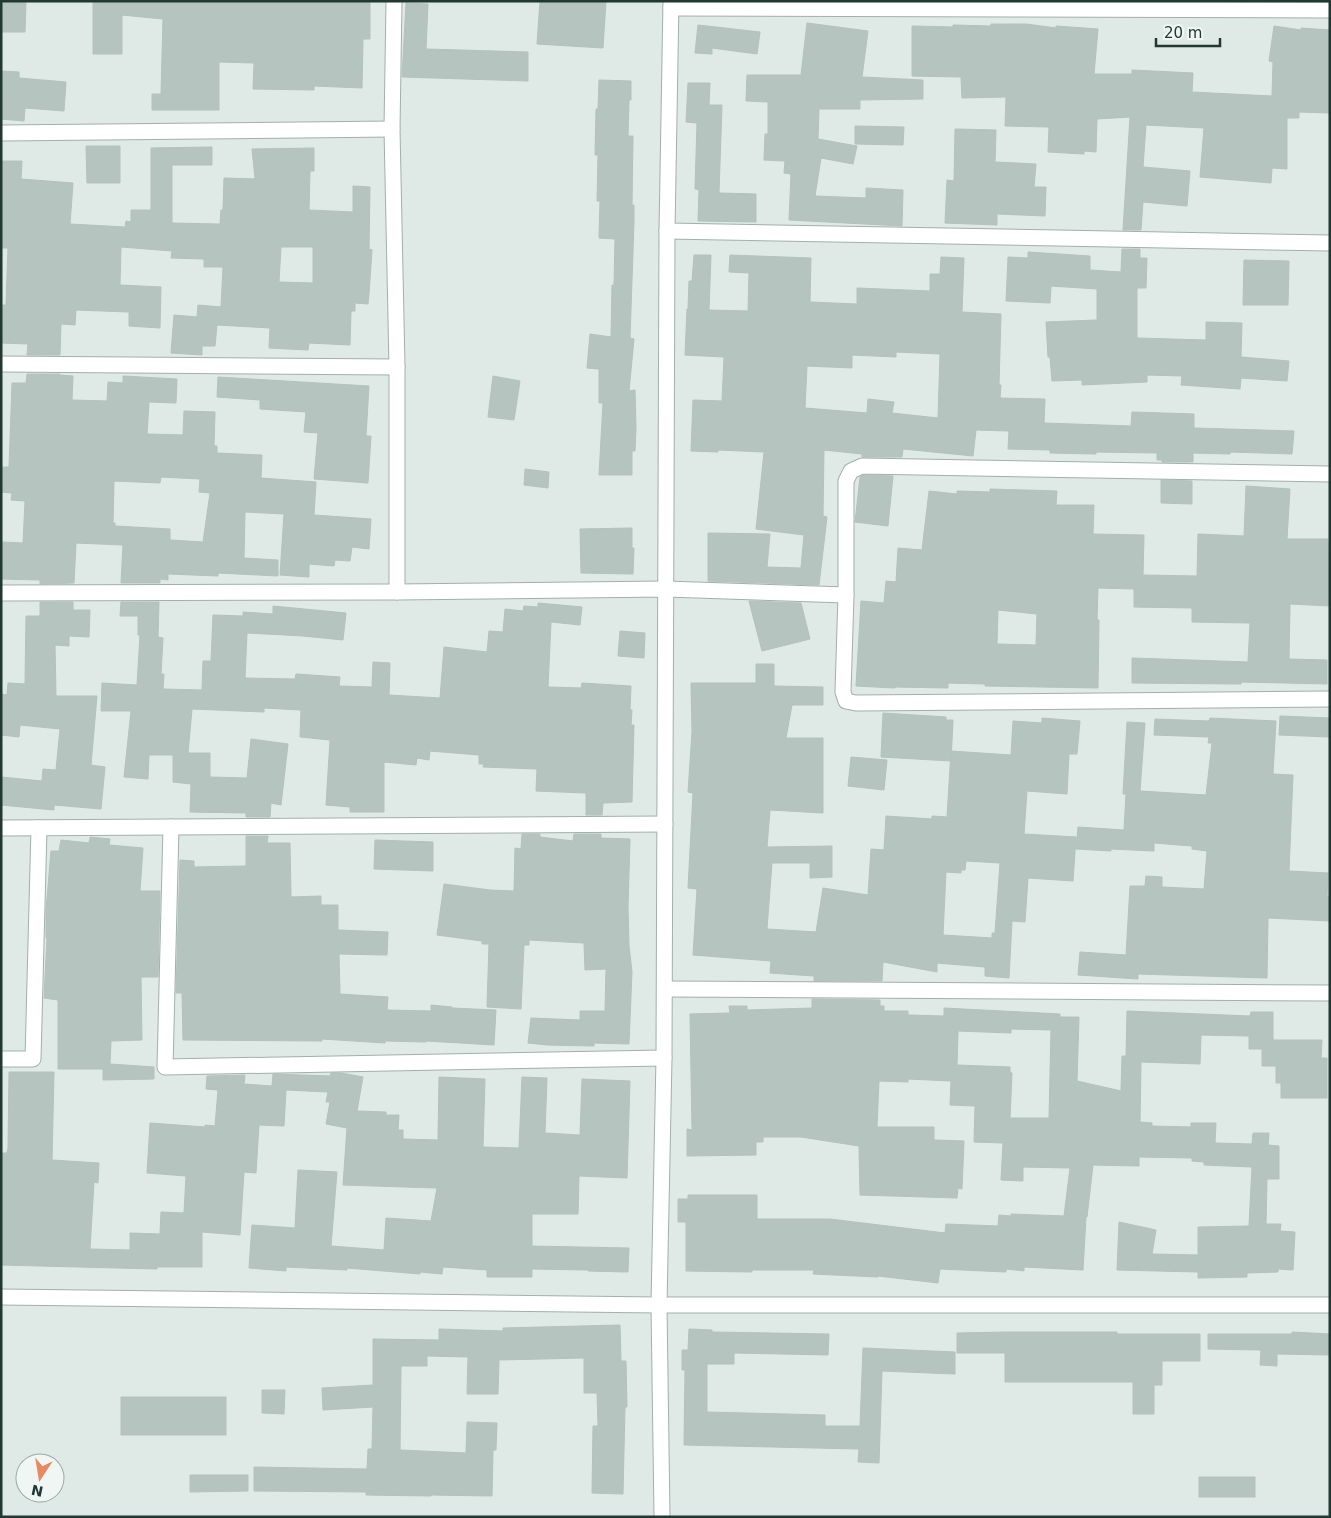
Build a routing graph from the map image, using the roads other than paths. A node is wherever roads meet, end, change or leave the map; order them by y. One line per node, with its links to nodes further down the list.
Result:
1 (394, 1): 4 (street)
2 (671, 4): 3 (street); 6 (street)
3 (1330, 10)
4 (392, 129): 5 (street); 9 (street)
5 (1, 133)
6 (667, 231): 7 (street); 11 (street)
7 (1330, 244)
8 (1, 364): 9 (street)
9 (397, 367): 12 (street)
10 (1330, 474): 14 (street)
11 (666, 589): 12 (street); 14 (street); 16 (street)
12 (398, 592): 13 (street)
13 (1, 593)
14 (846, 595): 15 (street)
15 (1330, 699)
16 (665, 824): 17 (street); 20 (street)
17 (171, 827): 19 (street); 22 (street)
18 (1, 828): 19 (street)
19 (39, 828): 23 (street)
20 (665, 989): 21 (street); 22 (street)
21 (1330, 993)
22 (664, 1058): 25 (street)
23 (1, 1059)
24 (1, 1297): 25 (street)
25 (659, 1305): 26 (street); 27 (street)
26 (1330, 1305)
27 (662, 1517)

